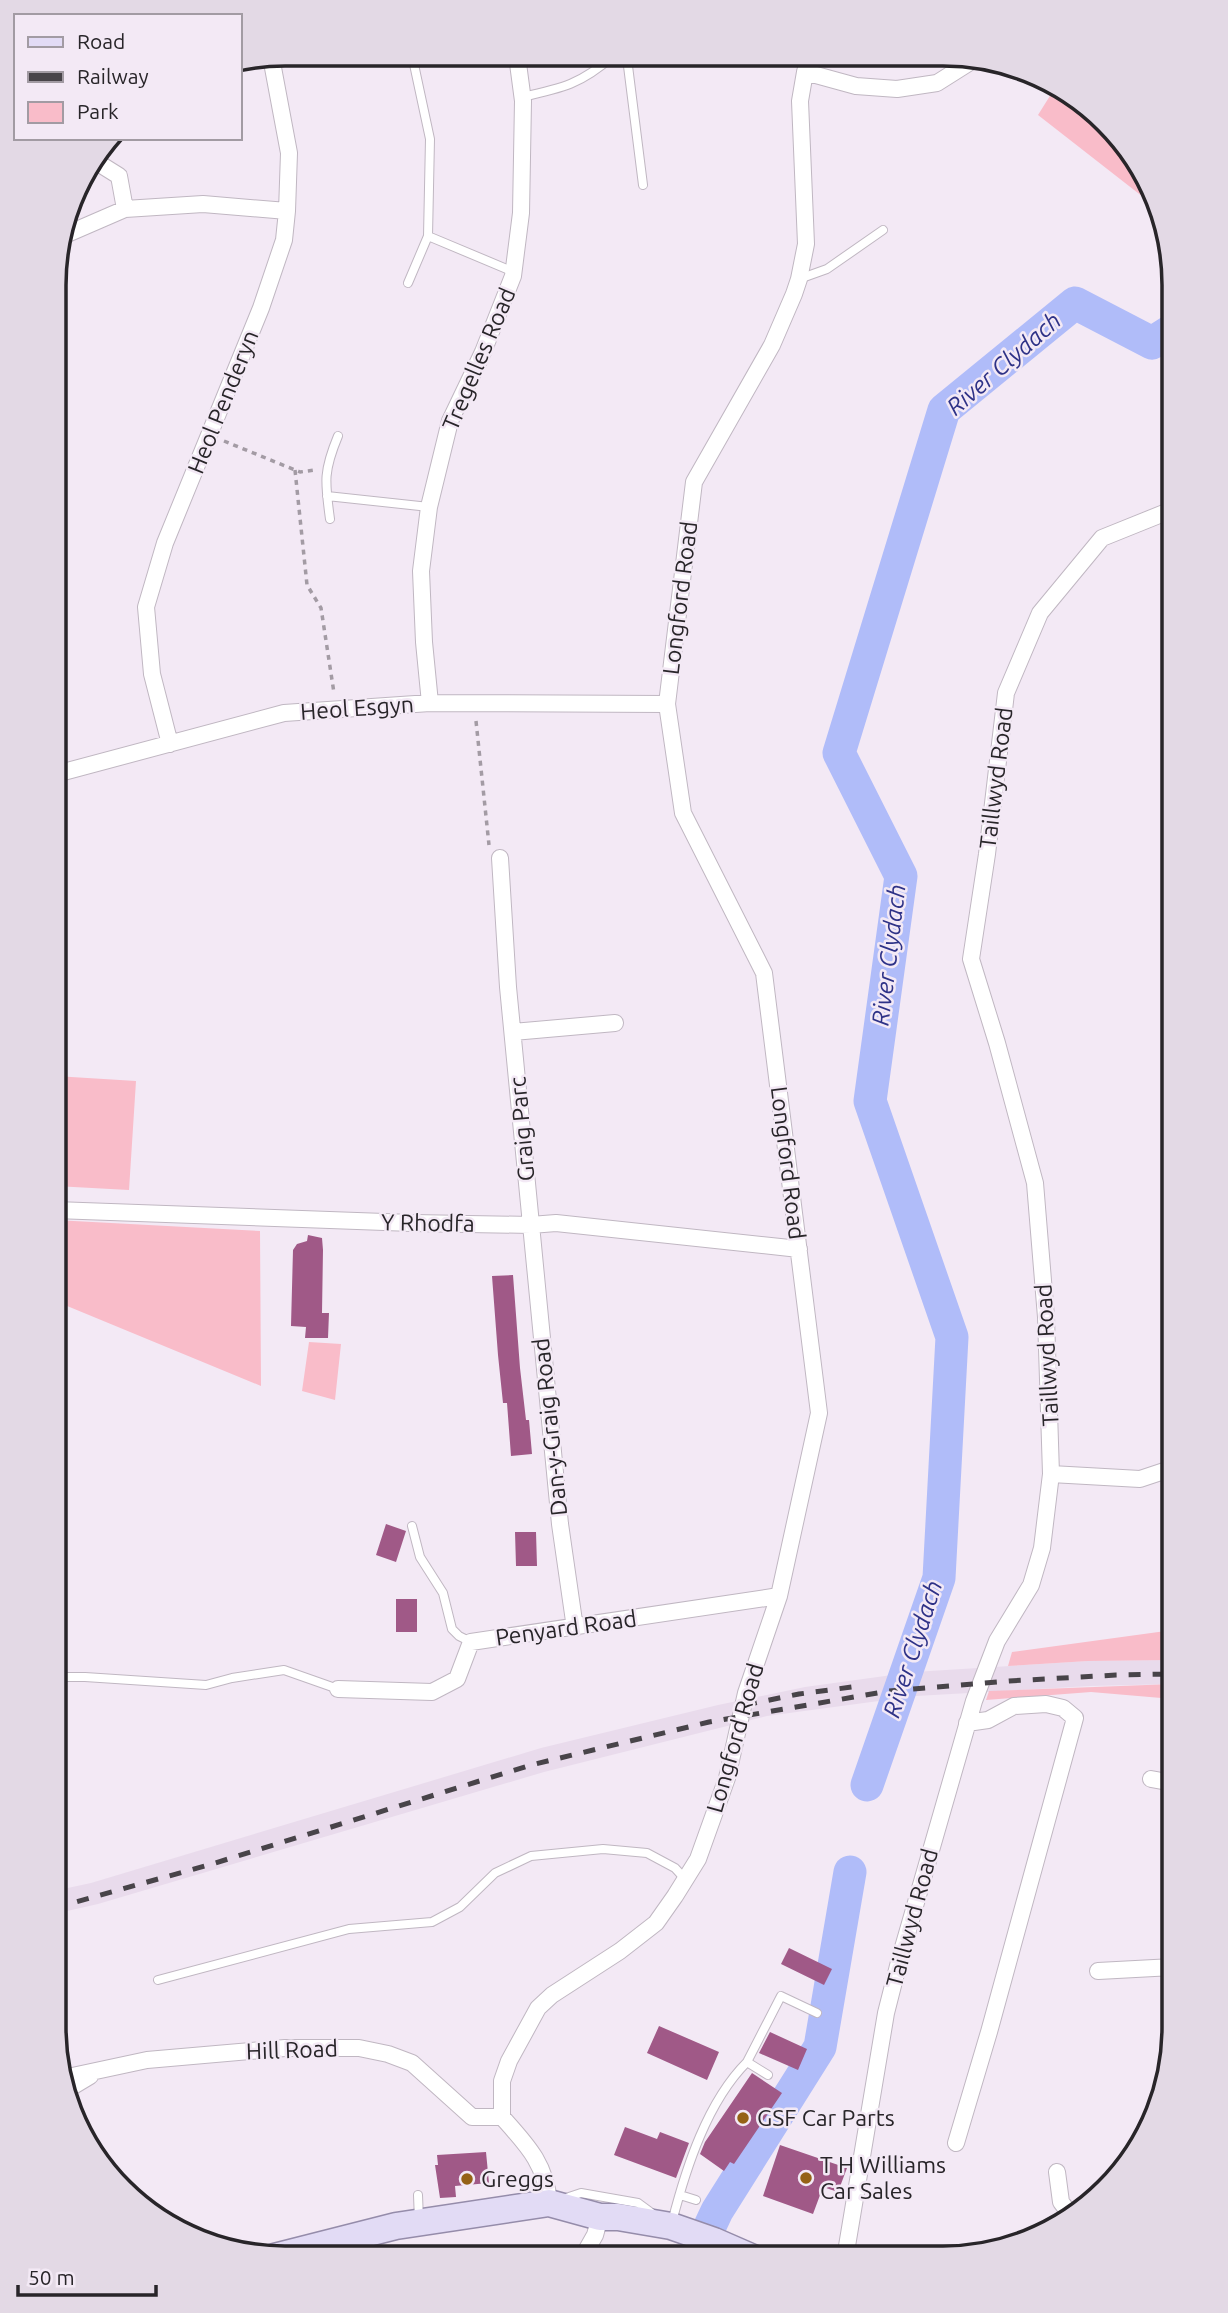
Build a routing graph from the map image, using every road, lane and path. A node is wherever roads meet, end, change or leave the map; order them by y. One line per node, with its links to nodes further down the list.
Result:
1 (628, 66): 11 (lane)
2 (807, 66): 18 (street, Longford Road)
3 (810, 66): 8 (street)
4 (273, 67): 13 (street, Heol Penderyn)
5 (414, 67): 16 (lane)
6 (518, 67): 9 (street, Tregelles Road)
7 (601, 67): 9 (lane)
8 (962, 67)
9 (522, 97): 17 (street, Tregelles Road)
10 (102, 165): 12 (street)
11 (643, 185)
12 (125, 209): 13 (street); 15 (street)
13 (287, 211): 20 (street, Heol Penderyn)
14 (883, 230): 18 (lane)
15 (74, 231)
16 (428, 236): 17 (lane); 19 (lane)
17 (514, 272): 25 (street, Tregelles Road)
18 (799, 278): 30 (street, Longford Road)
19 (408, 283)
20 (209, 435): 23 (path); 32 (street, Heol Penderyn)
21 (338, 436): 22 (lane)
22 (326, 469): 23 (path); 24 (lane)
23 (295, 470): 31 (path)
24 (327, 496): 25 (lane); 27 (lane)
25 (429, 507): 28 (street, Tregelles Road)
26 (1162, 514): 41 (street, Taillwyd Road)
27 (330, 519)
28 (430, 703): 29 (street, Heol Esgyn); 31 (street, Heol Esgyn)
29 (474, 703): 30 (street, Heol Esgyn); 34 (path)
30 (667, 704): 39 (street, Longford Road)
31 (337, 710): 32 (street, Heol Esgyn)
32 (170, 744): 33 (street, Heol Esgyn)
33 (66, 772)
34 (500, 858): 36 (street, Graig Parc)
35 (615, 1023): 36 (street)
36 (513, 1032): 38 (street, Graig Parc)
37 (66, 1211): 38 (street, Y Rhodfa)
38 (531, 1225): 39 (street, Y Rhodfa); 44 (street, Dan-y-Graig Road)
39 (799, 1249): 43 (street, Longford Road)
40 (1161, 1472): 41 (street)
41 (1051, 1474): 48 (street, Taillwyd Road)
42 (412, 1526): 45 (lane)
43 (779, 1596): 44 (street, Penyard Road); 51 (street, Longford Road)
44 (575, 1628): 45 (street, Penyard Road)
45 (471, 1642): 47 (street, Penyard Road)
46 (66, 1677): 47 (lane)
47 (338, 1689)
48 (967, 1723): 62 (street); 75 (street, Taillwyd Road)
49 (1151, 1779): 50 (street)
50 (1161, 1781)
51 (685, 1880): 54 (lane); 61 (street, Longford Road)
52 (1161, 1968): 53 (street)
53 (1098, 1971)
54 (158, 1980)
55 (817, 2013): 56 (lane)
56 (747, 2062): 58 (lane); 65 (lane)
57 (101, 2070): 59 (street, Hill Road); 60 (street); 61 (street, Hill Road)
58 (768, 2075)
59 (72, 2076)
60 (75, 2085)
61 (502, 2117): 67 (street)
62 (956, 2143)
63 (1057, 2172): 68 (street)
64 (418, 2195): 70 (lane)
65 (680, 2195): 66 (lane); 71 (lane)
66 (696, 2200)
67 (549, 2203): 69 (main road); 70 (main road); 71 (lane)
68 (1066, 2208)
69 (600, 2217): 71 (main road); 73 (street)
70 (419, 2223): 72 (main road)
71 (692, 2233): 74 (main road)
72 (314, 2246)
73 (588, 2246)
74 (724, 2246)
75 (847, 2246)

